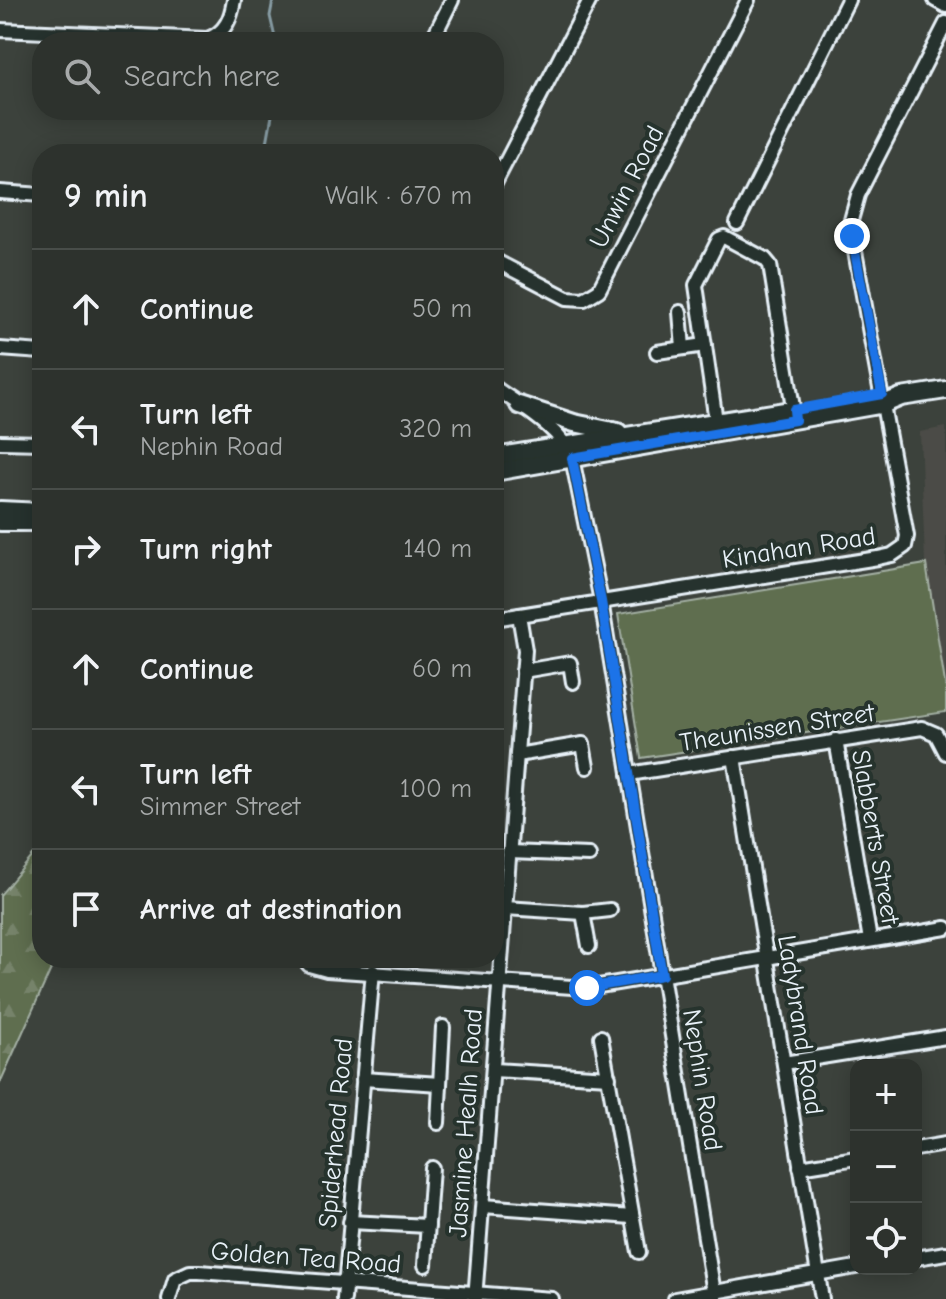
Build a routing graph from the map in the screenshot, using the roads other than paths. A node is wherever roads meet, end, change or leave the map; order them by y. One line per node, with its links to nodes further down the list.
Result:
1 (234, 0): 11 (street)
2 (452, 0): 12 (street)
3 (590, 0): 13 (street)
4 (748, 0): 17 (street, Unwin Road)
5 (848, 0): 16 (street)
6 (935, 0): 7 (street)
7 (946, 6)
8 (946, 23): 26 (street)
9 (0, 30): 10 (street)
10 (46, 32)
11 (220, 32)
12 (436, 32)
13 (504, 166)
14 (2, 194): 15 (street)
15 (32, 195)
16 (737, 223)
17 (504, 265)
18 (680, 312): 20 (street)
19 (705, 345): 20 (street); 28 (street); 29 (street)
20 (683, 348): 23 (street)
21 (0, 349): 22 (street)
22 (32, 351)
23 (657, 352)
24 (946, 390): 26 (main road)
25 (504, 394): 27 (street)
26 (883, 399): 28 (main road); 40 (street, Kinahan Road)
27 (519, 405): 30 (main road); 33 (street)
28 (794, 415): 29 (main road); 33 (main road)
29 (716, 421): 30 (main road)
30 (644, 433): 33 (main road)
31 (0, 442): 32 (street)
32 (32, 443)
33 (570, 451): 34 (main road); 35 (main road); 40 (street, Nephin Road)
34 (504, 456)
35 (504, 469)
36 (0, 510): 37 (main road)
37 (32, 512)
38 (0, 522): 39 (main road)
39 (32, 522)
40 (601, 601): 41 (street); 50 (street, Nephin Road)
41 (519, 615): 42 (street); 43 (street, Jasmine Healh Road)
42 (504, 617)
43 (523, 671): 44 (street); 47 (street, Jasmine Healh Road)
44 (573, 682)
45 (836, 740): 46 (street, Theunissen Street); 48 (street, Theunissen Street); 58 (street, Slabberts Street)
46 (946, 753)
47 (517, 755): 49 (street); 51 (street, Jasmine Healh Road)
48 (734, 757): 50 (street, Theunissen Street); 60 (street, Ladybrand Road)
49 (587, 767)
50 (629, 774): 64 (street, Nephin Road)
51 (509, 852): 52 (street); 53 (street, Jasmine Healh Road)
52 (589, 855)
53 (505, 908): 55 (street); 56 (street, Jasmine Healh Road)
54 (610, 910): 55 (street)
55 (583, 913): 59 (street)
56 (504, 920)
57 (946, 928): 58 (street)
58 (870, 940): 60 (street)
59 (589, 946)
60 (767, 958): 64 (street); 69 (street, Ladybrand Road)
61 (320, 968): 63 (street)
62 (500, 968): 65 (street, Jasmine Healh Road)
63 (373, 971): 65 (street); 72 (street, Spiderhead Road)
64 (662, 975): 65 (street); 92 (street, Nephin Road)
65 (499, 980): 70 (street, Jasmine Healh Road)
66 (443, 1027): 73 (street)
67 (601, 1037): 71 (street)
68 (946, 1037): 69 (street)
69 (784, 1063): 78 (street, Ladybrand Road)
70 (493, 1070): 71 (street); 80 (street, Jasmine Healh Road)
71 (609, 1077): 81 (street)
72 (363, 1079): 73 (street); 82 (street, Spiderhead Road)
73 (440, 1084): 74 (street)
74 (438, 1123)
75 (945, 1144): 76 (street)
76 (922, 1148)
77 (850, 1159): 78 (street)
78 (800, 1167): 89 (street, Ladybrand Road)
79 (432, 1168): 83 (street)
80 (483, 1206): 81 (street); 91 (street, Jasmine Healh Road)
81 (632, 1217): 84 (street)
82 (350, 1222): 83 (street); 90 (street, Spiderhead Road)
83 (428, 1226): 87 (street)
84 (639, 1252)
85 (946, 1253): 86 (street)
86 (922, 1257)
87 (425, 1265)
88 (850, 1268): 89 (street)
89 (818, 1273): 92 (street); 97 (street, Ladybrand Road)
90 (345, 1282): 91 (street, Golden Tea Road); 93 (street, Golden Tea Road); 94 (street, Spiderhead Road)
91 (475, 1296): 95 (street, Golden Tea Road)
92 (715, 1296): 96 (street)
93 (169, 1299)
94 (344, 1299)
95 (552, 1299)
96 (675, 1299)
97 (822, 1299)

